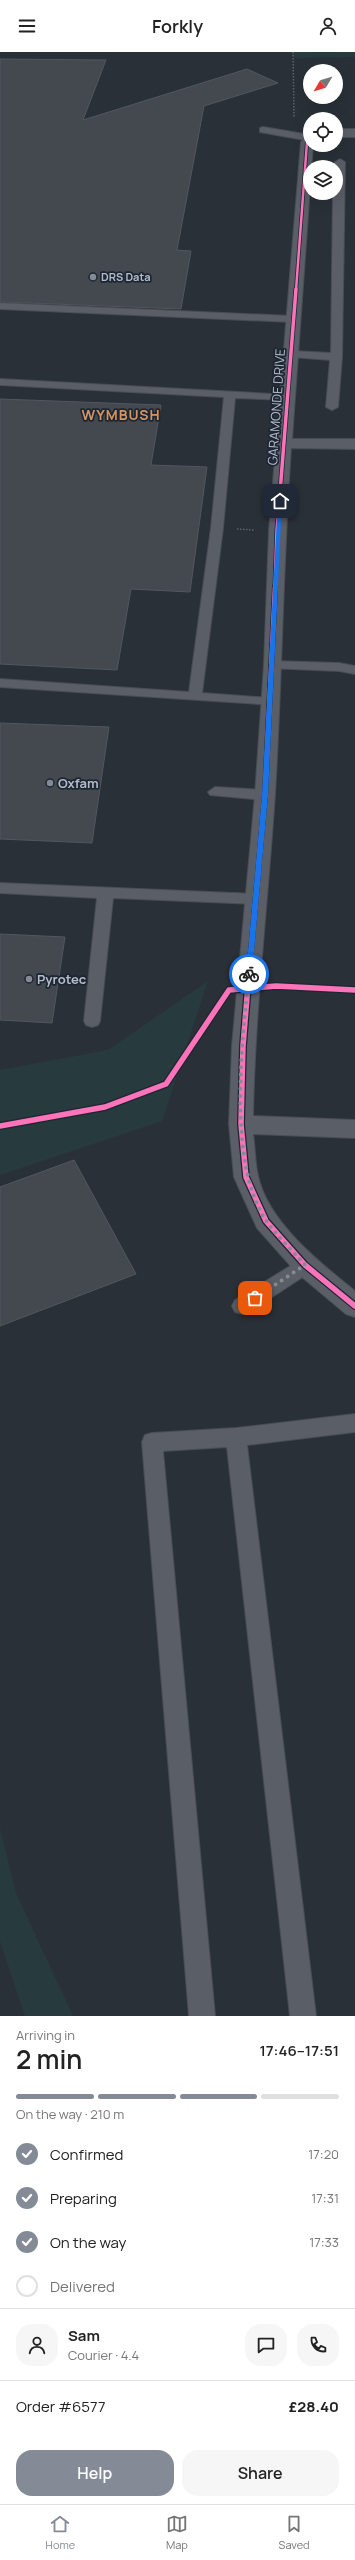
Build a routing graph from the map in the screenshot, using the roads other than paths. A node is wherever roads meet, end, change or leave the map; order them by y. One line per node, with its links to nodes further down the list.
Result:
1 (263, 130): 4 (lane)
2 (343, 133): 3 (street)
3 (355, 134)
4 (303, 137)
5 (306, 200): 8 (street, GARAMONDE DRIVE)
6 (337, 200): 10 (lane)
7 (0, 306): 8 (lane)
8 (292, 319): 9 (street, GARAMONDE DRIVE)
9 (292, 354): 10 (lane); 13 (street, GARAMONDE DRIVE)
10 (336, 357): 14 (lane)
11 (0, 382): 12 (lane)
12 (230, 394): 13 (lane); 20 (lane)
13 (287, 397): 15 (street, GARAMONDE DRIVE)
14 (332, 407)
15 (285, 443): 16 (street); 17 (street, GARAMONDE DRIVE)
16 (355, 444)
17 (273, 665): 18 (lane); 21 (street, GARAMONDE DRIVE)
18 (355, 670)
19 (0, 684): 20 (lane)
20 (195, 696): 21 (lane)
21 (270, 702): 23 (street, GARAMONDE DRIVE)
22 (215, 792): 23 (lane)
23 (265, 795): 26 (street, GARAMONDE DRIVE)
24 (0, 888): 25 (lane)
25 (106, 892): 26 (lane); 27 (lane)
26 (257, 899): 28 (street, GARAMONDE DRIVE)
27 (92, 1021)
28 (241, 1124): 29 (street); 30 (street, GARAMONDE DRIVE)
29 (355, 1129)
30 (305, 1265): 31 (lane); 32 (street, GARAMONDE DRIVE)
31 (242, 1306)
32 (355, 1306)
33 (355, 1423): 34 (lane)
34 (236, 1437): 35 (lane); 36 (lane)
35 (202, 2016)
36 (303, 2016)

